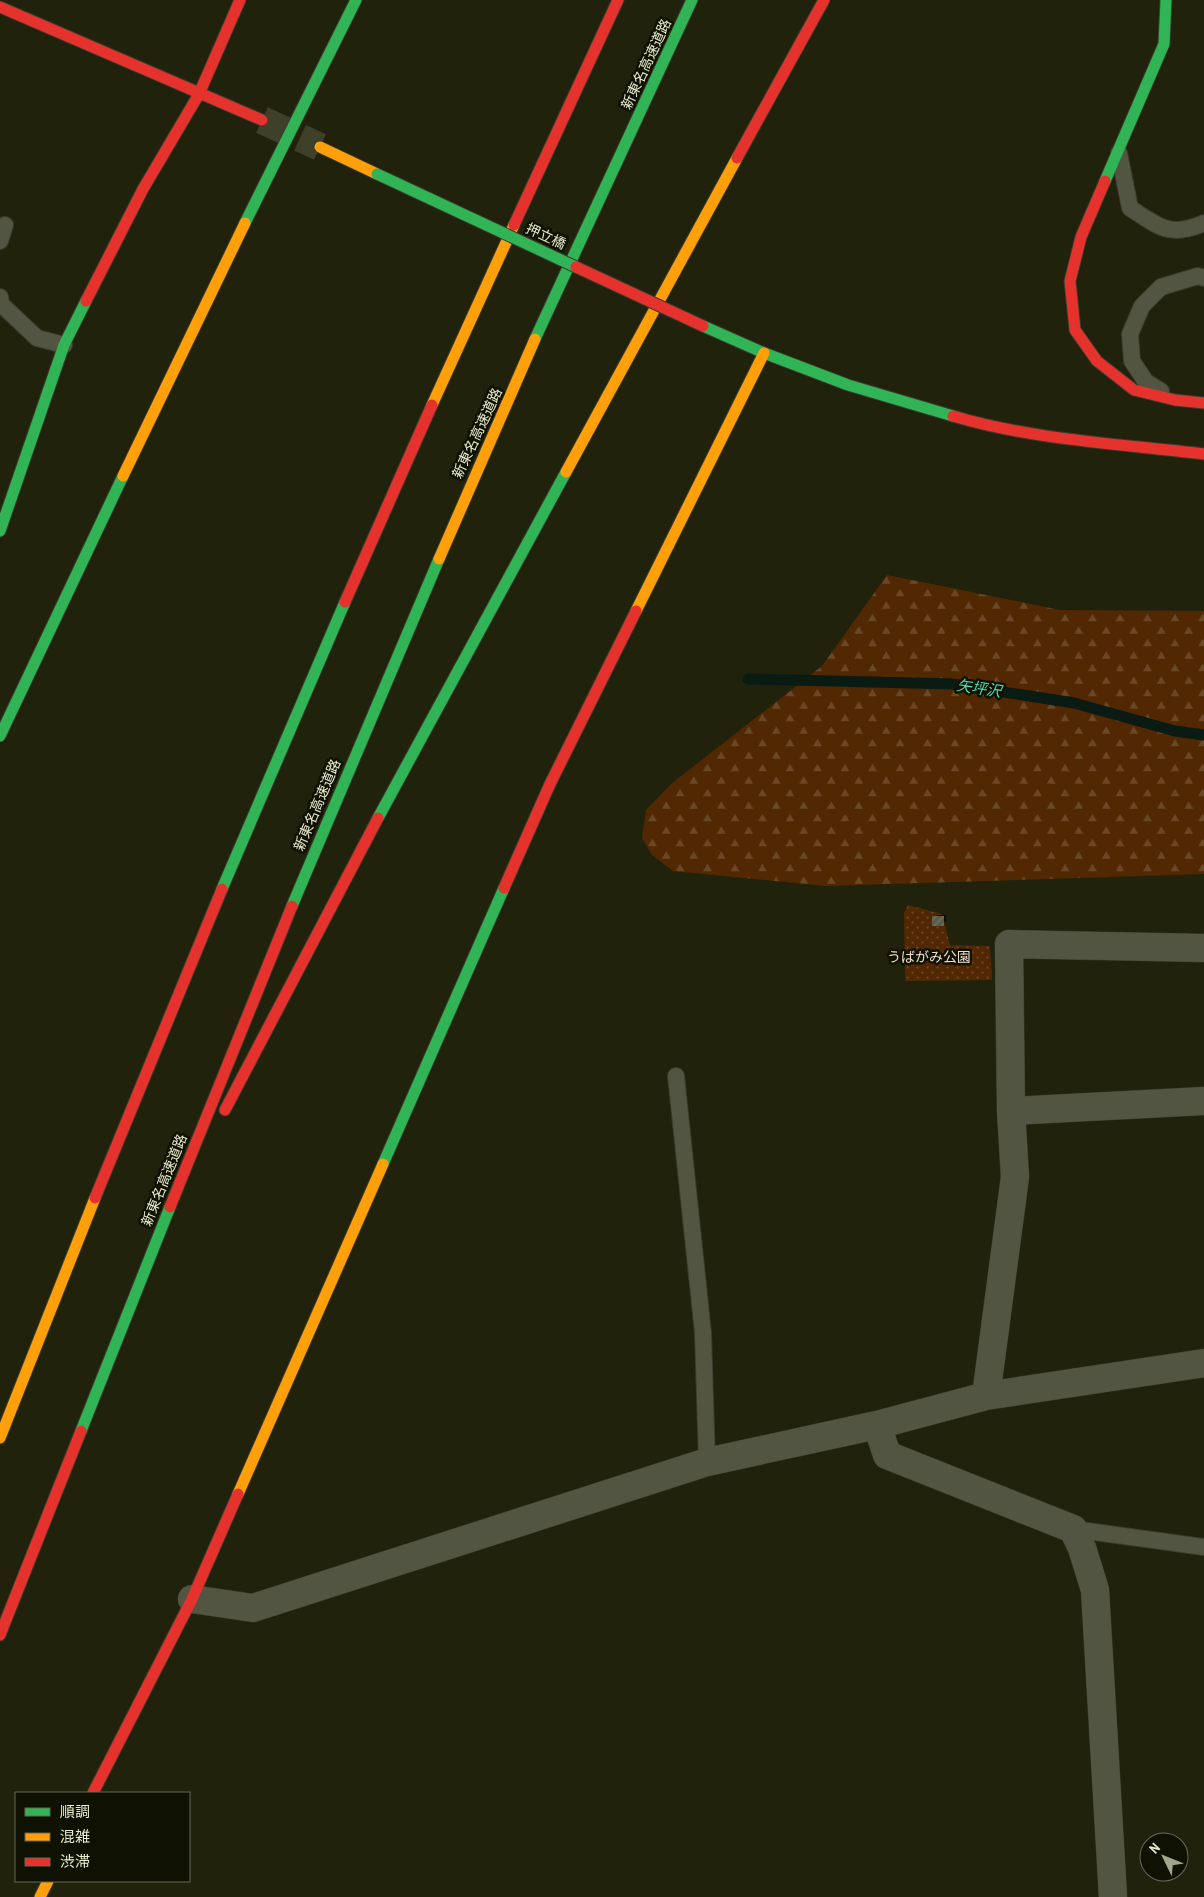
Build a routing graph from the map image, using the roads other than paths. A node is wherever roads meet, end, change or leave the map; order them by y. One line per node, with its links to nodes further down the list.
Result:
1 (240, 0): 8 (main road)
2 (356, 0): 23 (main road)
3 (618, 0): 34 (main road)
4 (692, 0): 30 (main road, 新東名高速道路)
5 (824, 0): 28 (main road)
6 (1166, 0): 11 (main road)
7 (0, 7): 8 (main road)
8 (199, 94): 9 (main road); 17 (main road)
9 (262, 120)
10 (320, 147): 18 (main road, 押立橋, bridge)
11 (1119, 149): 12 (lane); 19 (main road)
12 (1204, 223)
13 (4, 225): 14 (lane)
14 (0, 241)
15 (1204, 278): 19 (lane)
16 (0, 297): 17 (lane)
17 (64, 345): 22 (main road)
18 (764, 353): 21 (main road, 押立橋); 38 (main road)
19 (1175, 400): 20 (main road)
20 (1204, 403)
21 (1204, 454)
22 (0, 531)
23 (0, 736)
24 (1204, 948): 27 (street)
25 (676, 1076): 35 (lane)
26 (1204, 1100): 27 (street)
27 (1012, 1110): 32 (street)
28 (219, 1122)
29 (210, 1140): 30 (main road)
30 (150, 1254): 39 (main road, 新東名高速道路)
31 (1204, 1363): 32 (street)
32 (986, 1396): 33 (street)
33 (876, 1425): 35 (street); 36 (street)
34 (0, 1438)
35 (707, 1462): 38 (street)
36 (1072, 1529): 37 (lane); 43 (street)
37 (1204, 1547)
38 (192, 1598): 40 (main road)
39 (0, 1635)
40 (94, 1792)
41 (48, 1882): 42 (main road)
42 (40, 1897)
43 (1113, 1897)

